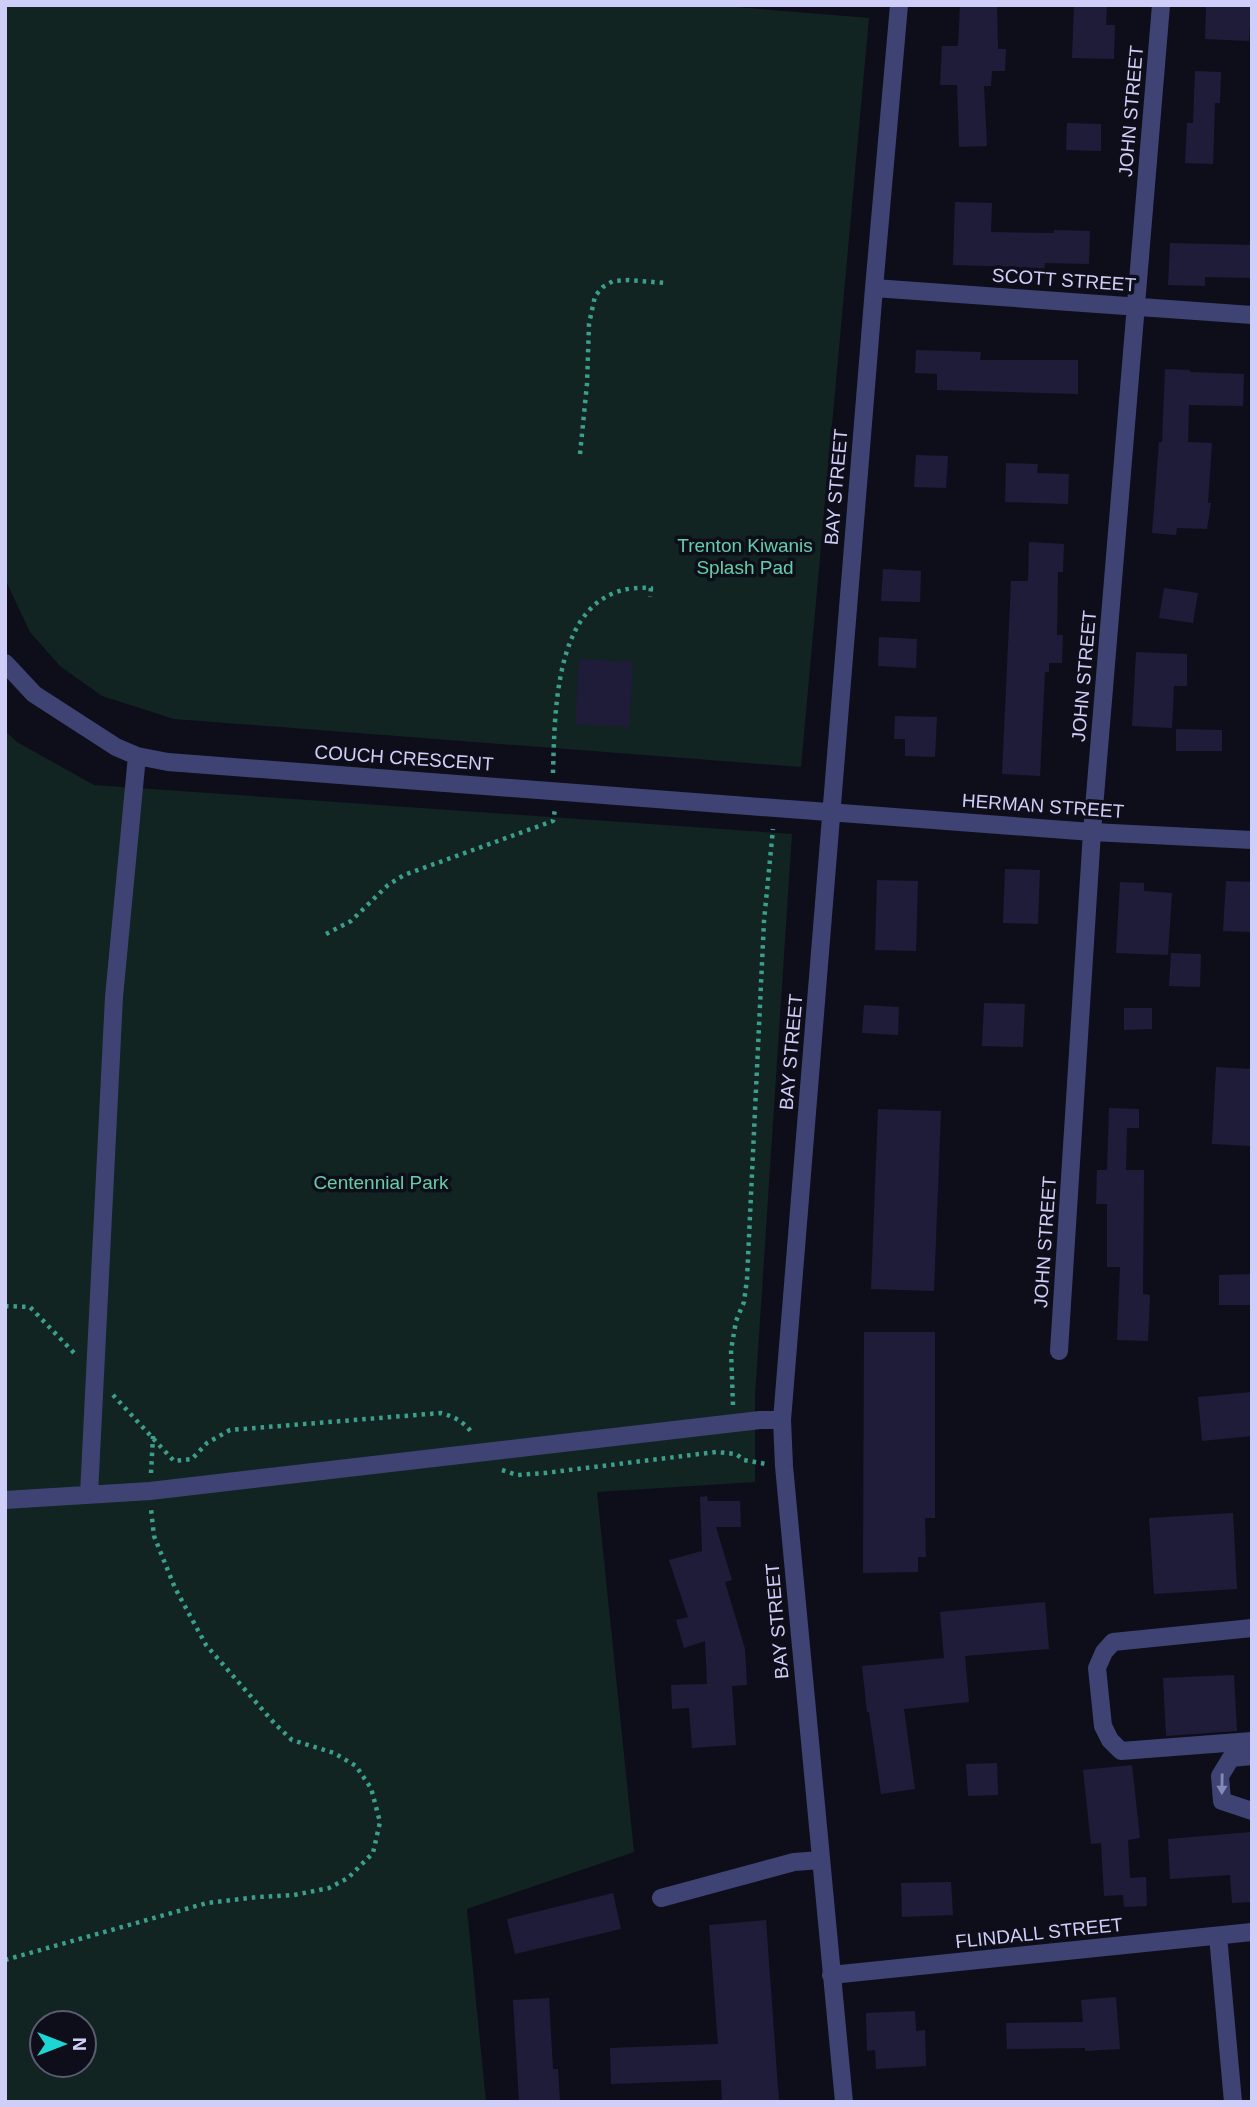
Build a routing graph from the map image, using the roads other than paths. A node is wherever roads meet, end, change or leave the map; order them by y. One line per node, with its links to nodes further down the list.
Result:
1 (899, 5): 3 (street, BAY STREET)
2 (1161, 5): 4 (street, JOHN STREET)
3 (874, 288): 4 (street, SCOTT STREET); 8 (street, BAY STREET)
4 (1135, 307): 5 (street, SCOTT STREET); 9 (street, JOHN STREET)
5 (1252, 315)
6 (5, 663): 7 (street, COUCH CRESCENT)
7 (137, 756): 8 (street, COUCH CRESCENT); 13 (street)
8 (831, 811): 9 (street, HERMAN STREET); 12 (street, BAY STREET)
9 (1092, 832): 10 (street, HERMAN STREET); 11 (street, JOHN STREET)
10 (1252, 840)
11 (1059, 1351)
12 (782, 1420): 13 (street); 19 (street, BAY STREET)
13 (89, 1494): 14 (street)
14 (5, 1500)
15 (1252, 1628): 16 (street)
16 (1252, 1741)
17 (1252, 1756): 18 (street, one-way to 18)
18 (1252, 1811)
19 (820, 1860): 20 (street); 23 (street, BAY STREET)
20 (661, 1898)
21 (1252, 1933): 22 (street, FLINDALL STREET)
22 (1218, 1936): 23 (street, FLINDALL STREET); 25 (street)
23 (831, 1975): 24 (street, BAY STREET)
24 (844, 2102)
25 (1233, 2102)

